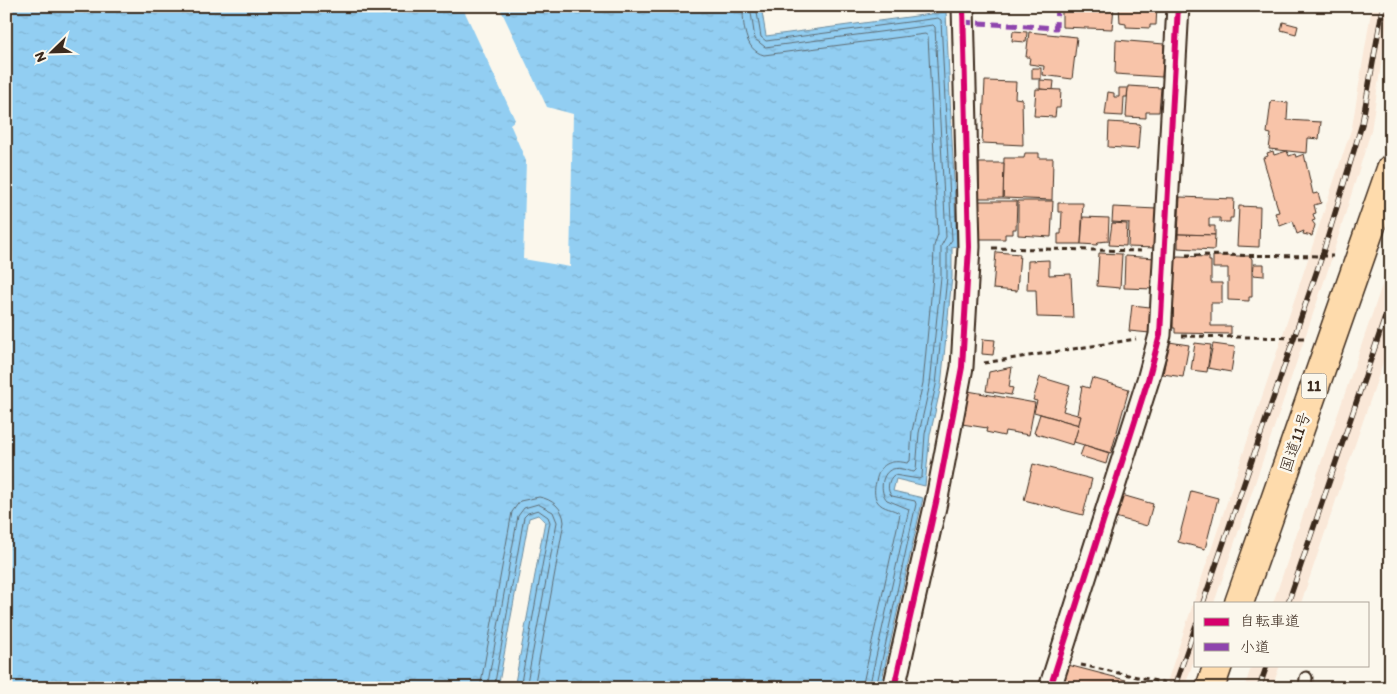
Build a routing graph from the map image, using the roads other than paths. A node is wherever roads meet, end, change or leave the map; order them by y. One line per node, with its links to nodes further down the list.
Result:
1 (963, 6): 6 (street)
2 (1178, 6): 7 (street)
3 (1391, 169): 4 (highway, 国道11号 / 11)
4 (1239, 602)
5 (1218, 666): 8 (highway)
6 (894, 688)
7 (1050, 688)
8 (1210, 688)

